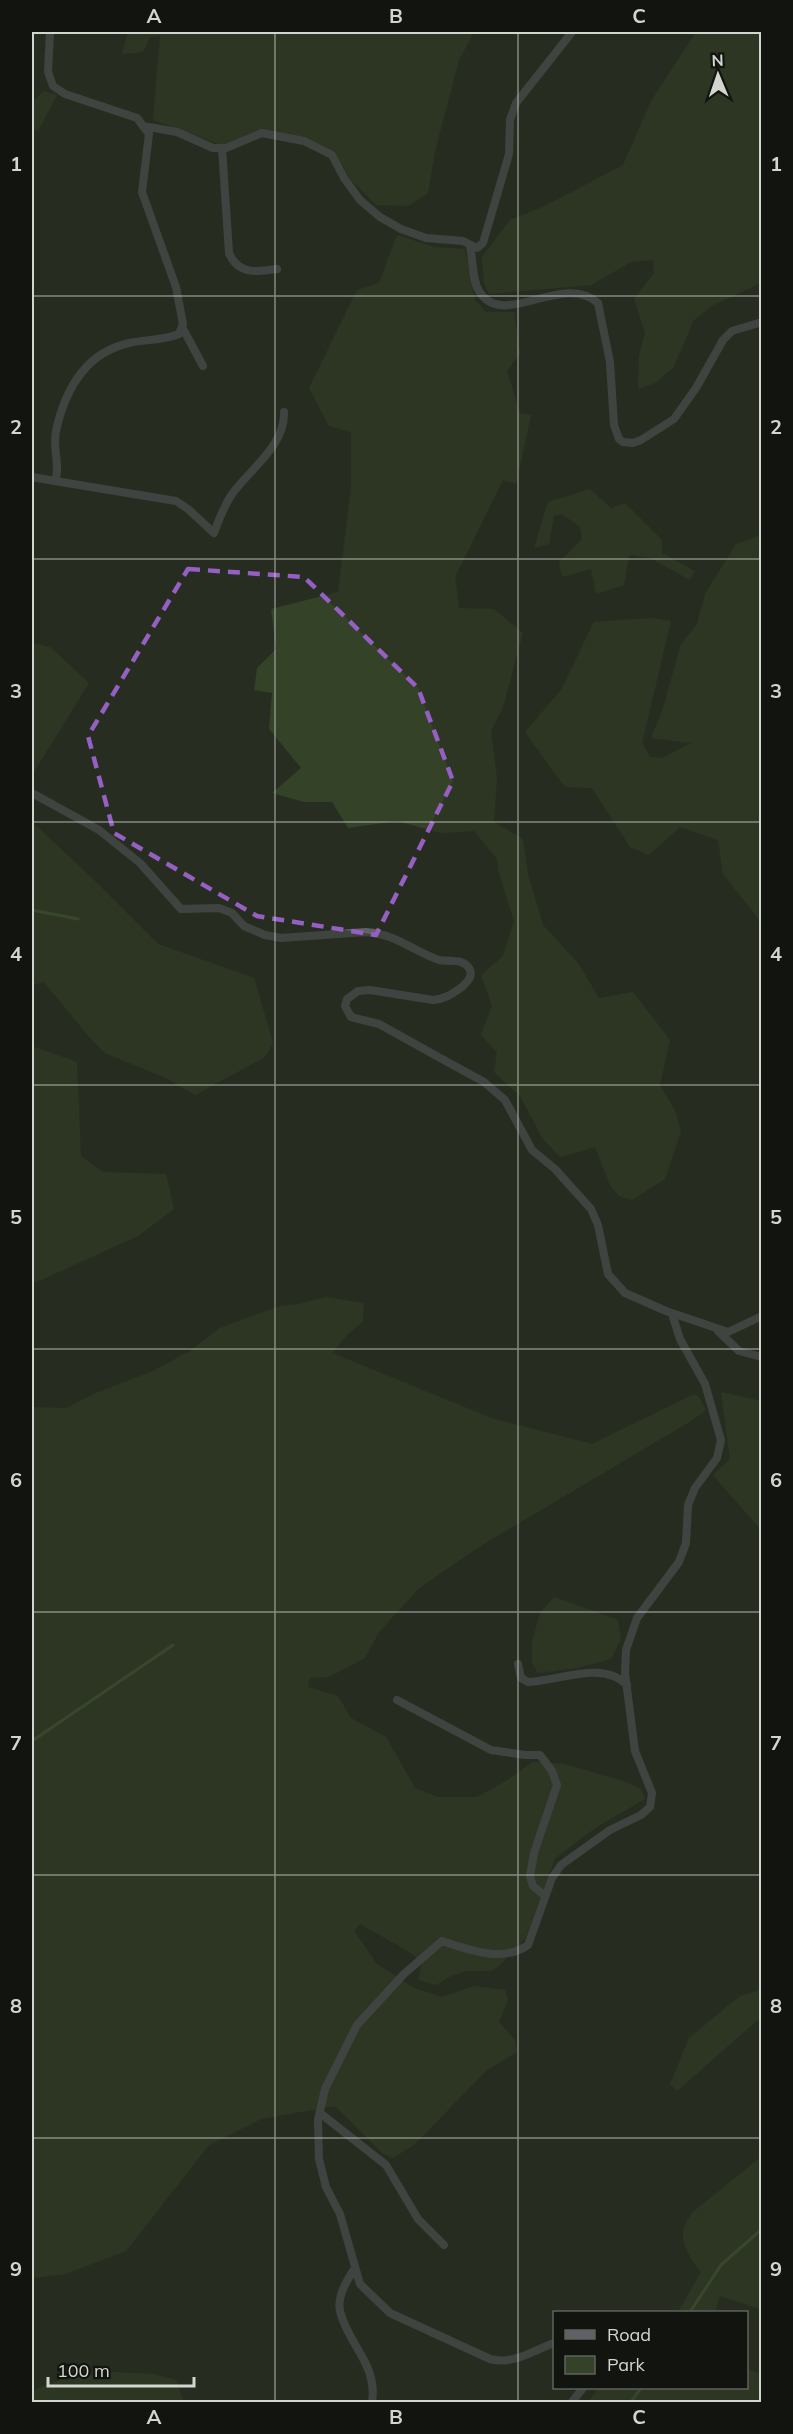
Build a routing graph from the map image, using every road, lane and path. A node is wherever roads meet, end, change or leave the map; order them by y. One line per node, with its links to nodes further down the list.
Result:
1 (50, 32): 3 (street)
2 (572, 32): 5 (street)
3 (143, 126): 4 (street); 8 (street)
4 (222, 148): 5 (street); 6 (street)
5 (470, 246): 7 (street)
6 (277, 269)
7 (762, 322)
8 (182, 327): 9 (street); 12 (street)
9 (203, 366)
10 (284, 412): 12 (street)
11 (32, 477): 12 (street)
12 (55, 481)
13 (32, 793): 14 (street)
14 (672, 1314): 16 (street); 19 (street)
15 (762, 1316): 16 (street)
16 (717, 1329): 17 (street)
17 (762, 1357)
18 (518, 1664): 19 (street)
19 (627, 1685): 21 (street)
20 (397, 1700): 21 (street)
21 (545, 1896): 22 (street)
22 (320, 2113): 23 (street); 24 (street)
23 (444, 2245)
24 (355, 2268): 25 (street); 27 (street)
25 (553, 2344)
26 (582, 2389): 28 (street)
27 (372, 2403)
28 (572, 2403)

